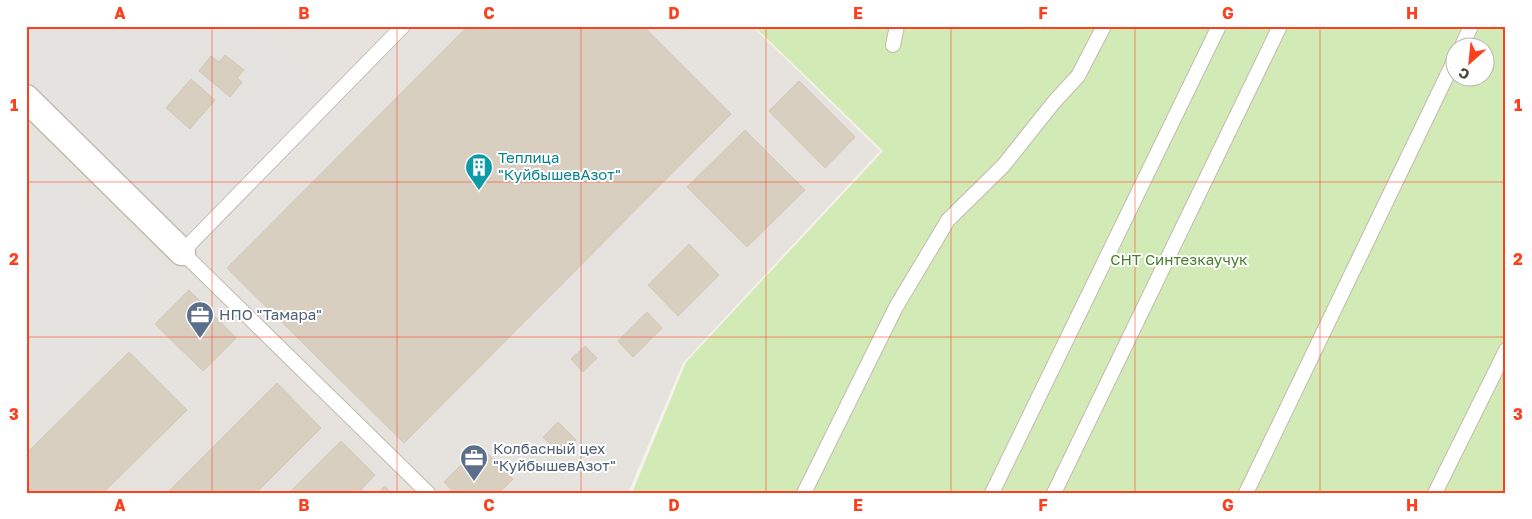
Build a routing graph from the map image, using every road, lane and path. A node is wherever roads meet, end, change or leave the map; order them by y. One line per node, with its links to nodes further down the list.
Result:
1 (403, 26): 11 (lane)
2 (897, 26): 8 (lane)
3 (1104, 26): 14 (lane)
4 (1219, 26): 15 (lane)
5 (1280, 26): 16 (lane)
6 (1471, 26): 7 (lane)
7 (1466, 38)
8 (893, 45)
9 (1444, 82): 17 (lane)
10 (26, 98): 11 (street)
11 (182, 252): 13 (lane)
12 (1506, 350): 18 (lane)
13 (428, 493)
14 (804, 493)
15 (992, 493)
16 (1054, 493)
17 (1246, 493)
18 (1435, 493)

